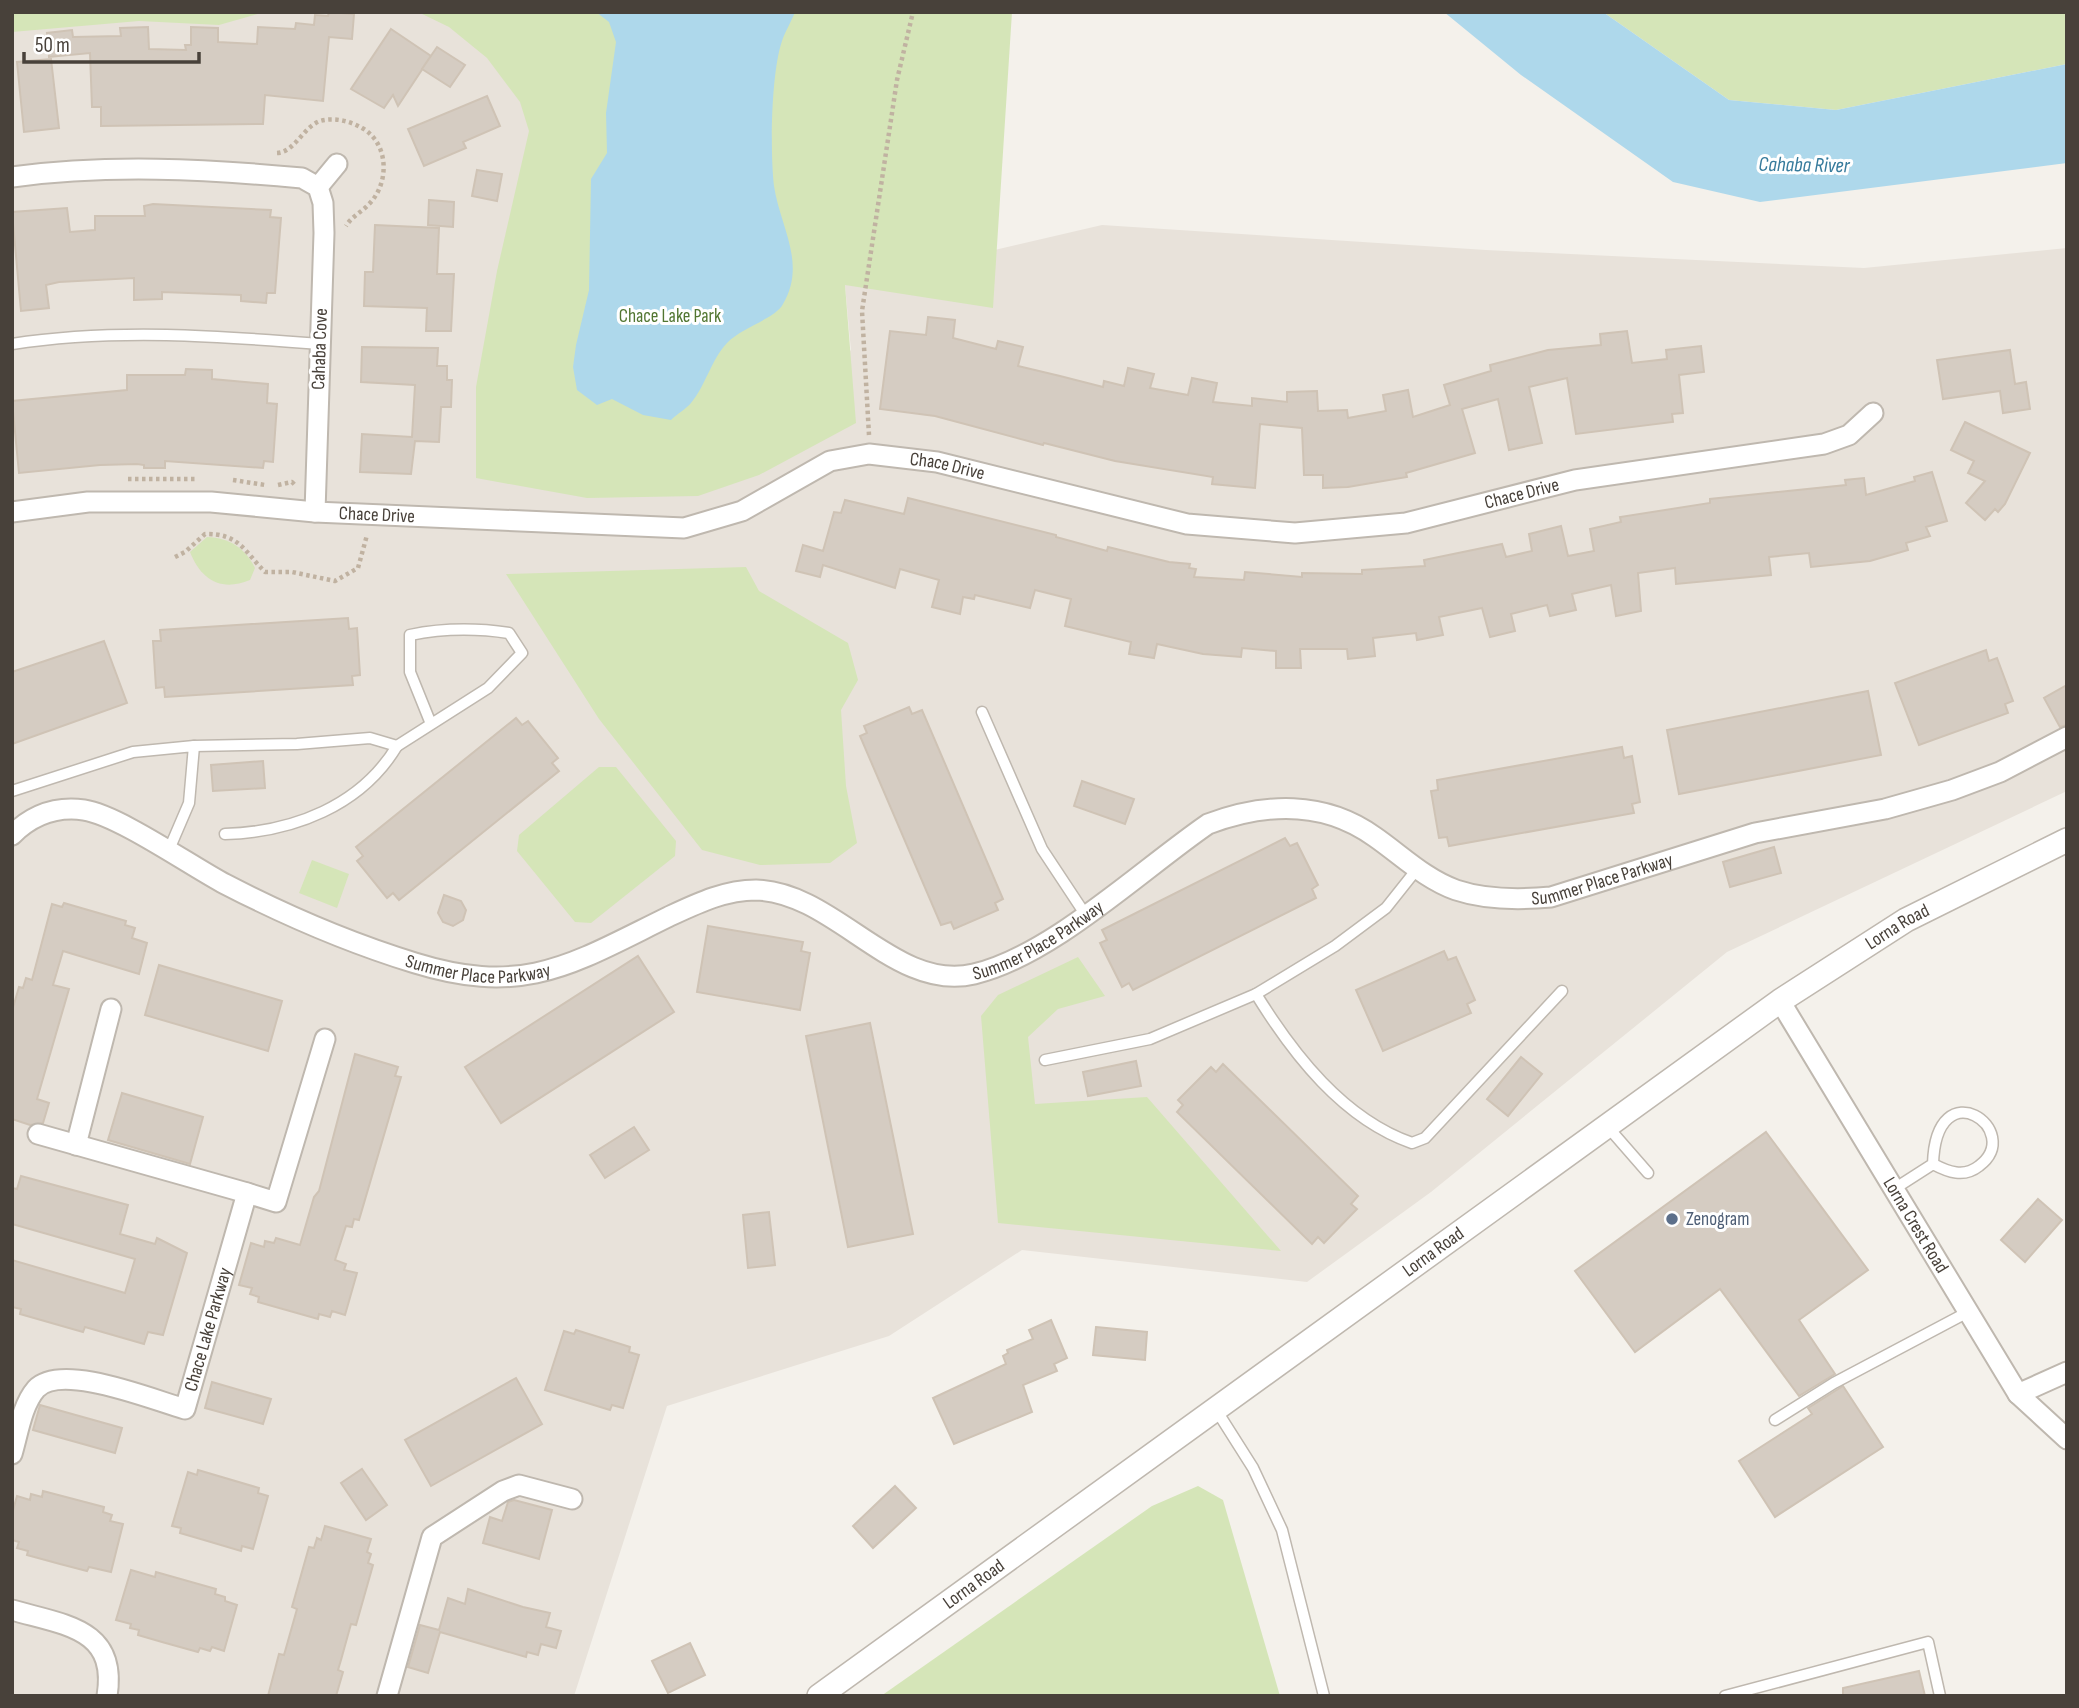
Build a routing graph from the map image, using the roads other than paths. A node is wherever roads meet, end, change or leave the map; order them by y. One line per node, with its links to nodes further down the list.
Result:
1 (337, 163): 3 (street)
2 (12, 177): 3 (street)
3 (318, 187): 5 (street, Cahaba Cove)
4 (12, 344): 5 (lane)
5 (321, 344): 8 (street, Cahaba Cove)
6 (1872, 413): 8 (street, Chace Drive)
7 (12, 512): 8 (street, Chace Drive)
8 (315, 512)
9 (982, 712): 20 (lane)
10 (431, 724): 10 (lane); 13 (lane)
11 (2067, 737): 19 (street, Summer Place Parkway)
12 (194, 746): 13 (lane); 14 (lane); 18 (lane)
13 (397, 746): 15 (lane)
14 (12, 791)
15 (225, 834)
16 (12, 835): 18 (street, Summer Place Parkway)
17 (2067, 841): 23 (street, Lorna Road)
18 (168, 853): 20 (street, Summer Place Parkway)
19 (1417, 869): 20 (street, Summer Place Parkway); 22 (lane)
20 (1085, 914)
21 (1562, 991): 22 (lane)
22 (1256, 994): 26 (lane)
23 (1780, 1001): 27 (street, Lorna Road); 32 (street, Lorna Crest Road)
24 (111, 1009): 29 (street)
25 (325, 1039): 33 (street)
26 (1045, 1060)
27 (1606, 1125): 31 (lane); 37 (street, Lorna Road)
28 (38, 1134): 29 (street)
29 (76, 1145): 33 (street)
30 (1933, 1164): 30 (lane); 32 (lane)
31 (1648, 1173)
32 (1894, 1189): 34 (street, Lorna Crest Road)
33 (247, 1193): 40 (street, Chace Lake Parkway)
34 (1968, 1312): 36 (street, Lorna Crest Road); 38 (lane)
35 (2067, 1373): 36 (street)
36 (2018, 1394): 39 (street, Lorna Crest Road)
37 (1215, 1407): 45 (street, Lorna Road); 46 (lane)
38 (1775, 1420)
39 (2067, 1439)
40 (12, 1454)
41 (572, 1499): 44 (street)
42 (12, 1610): 43 (street)
43 (107, 1696)
44 (387, 1696)
45 (819, 1696)
46 (1324, 1696)
47 (1725, 1696): 48 (lane)
48 (1940, 1696)

